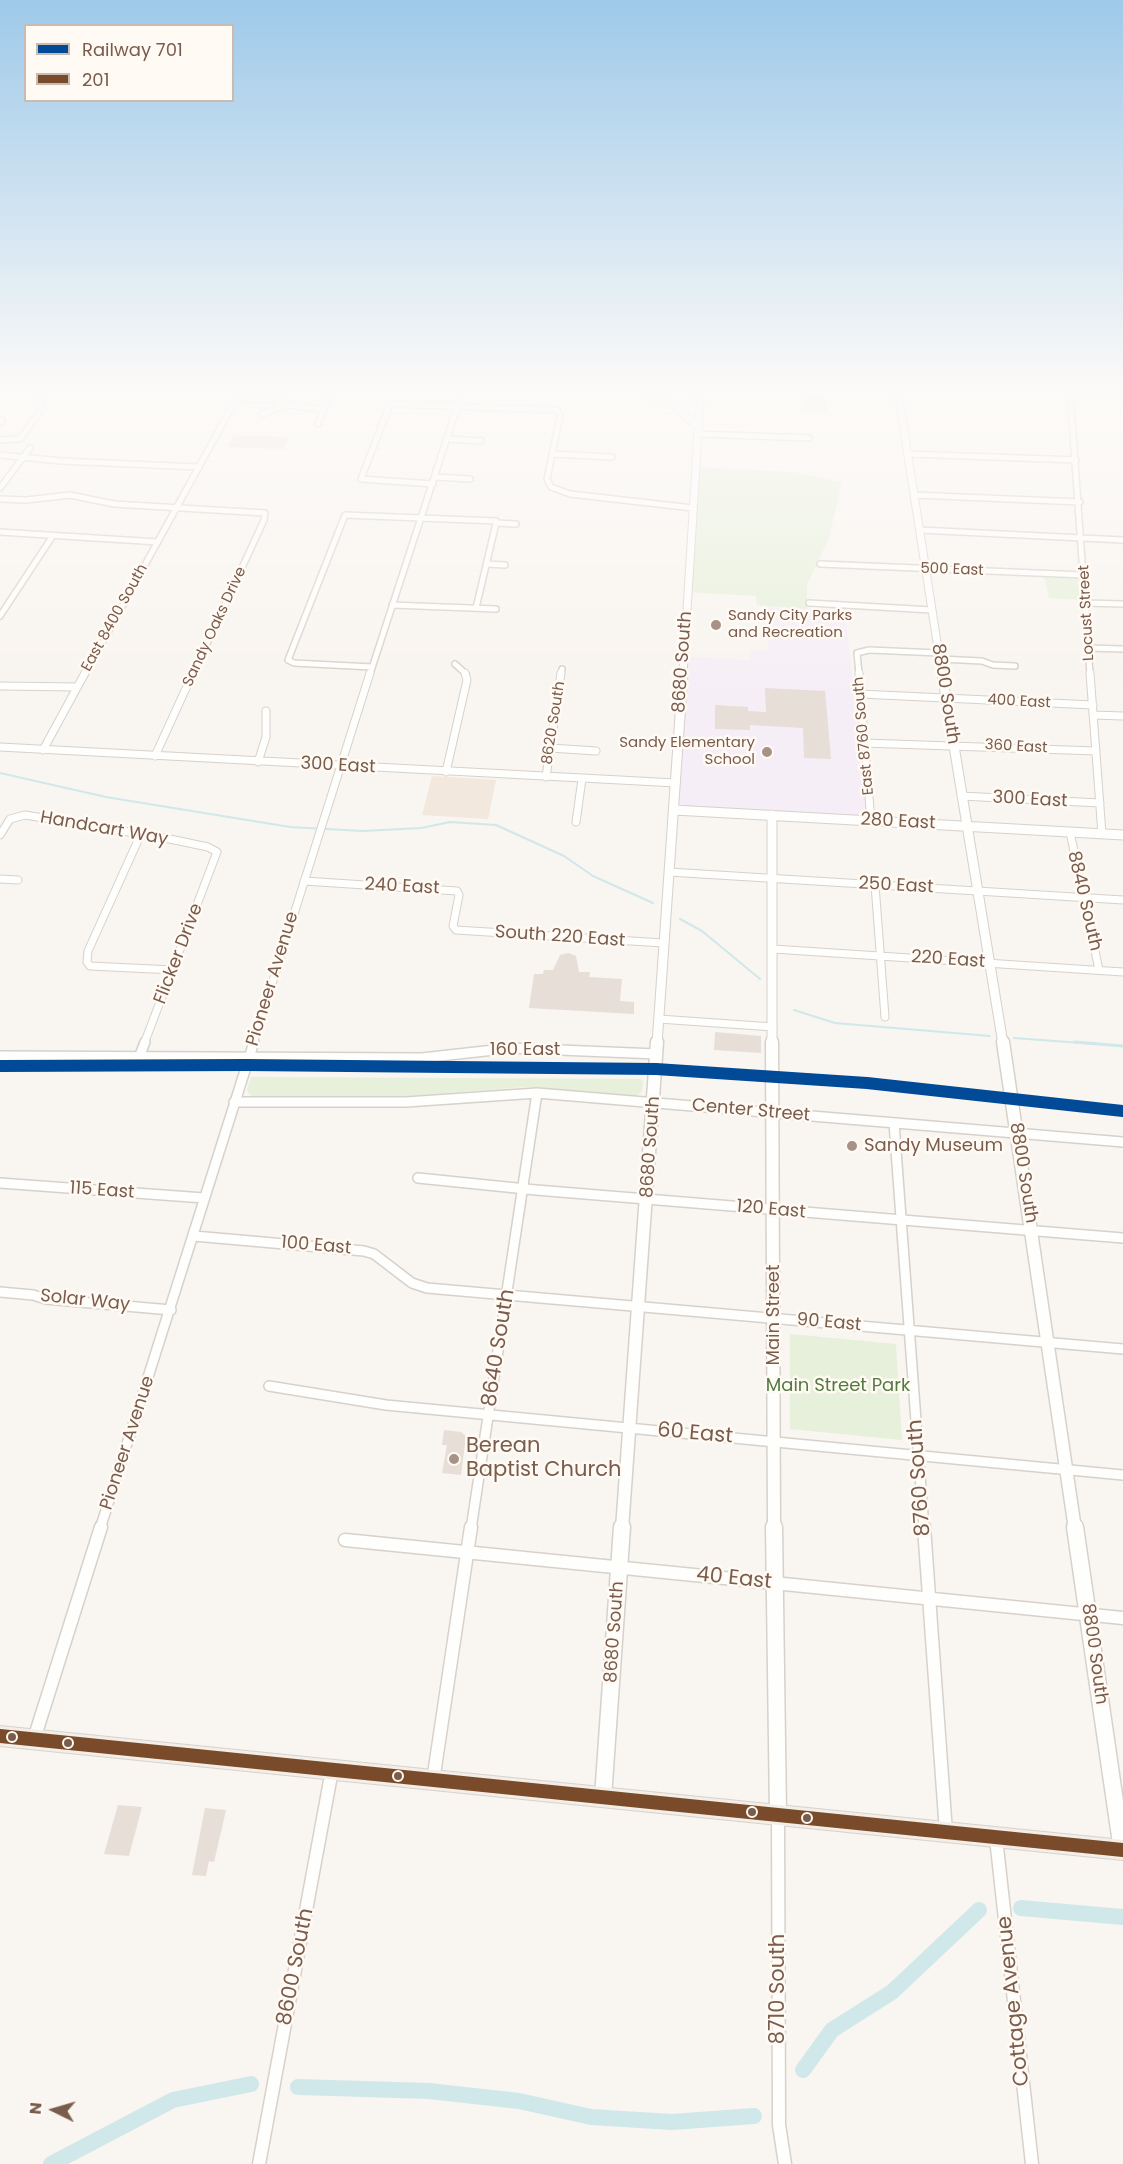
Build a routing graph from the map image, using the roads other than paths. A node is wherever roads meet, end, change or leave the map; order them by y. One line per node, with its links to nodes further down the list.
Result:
1 (184, 493): 9 (street, East 8400 South)
2 (430, 493): 11 (street, Pioneer Avenue)
3 (566, 493): 10 (street)
4 (694, 493): 10 (street, 8680 South)
5 (1079, 493): 8 (street, Locust Street)
6 (914, 495): 8 (street); 14 (street, 8800 South)
7 (0, 499): 9 (street)
8 (1080, 502): 17 (street, Locust Street)
9 (176, 507): 19 (street, East 8400 South); 56 (street, Sandy Oaks Drive)
10 (693, 508): 62 (street, 8680 South)
11 (421, 518): 12 (street); 28 (street, Pioneer Avenue); 36 (street)
12 (496, 523): 13 (street); 20 (street)
13 (516, 524)
14 (920, 530): 17 (street); 23 (street, 8800 South)
15 (0, 532): 16 (street)
16 (52, 537): 19 (street); 32 (street)
17 (1082, 538): 18 (street); 24 (street, Locust Street)
18 (1123, 540)
19 (158, 542): 42 (street, East 8400 South)
20 (486, 564): 22 (street); 29 (street)
21 (820, 564): 23 (street, 500 East)
22 (505, 565)
23 (926, 568): 24 (street, 500 East); 31 (street, 8800 South)
24 (1084, 575): 26 (street, Locust Street)
25 (809, 603): 31 (street)
26 (1086, 603): 27 (street); 33 (street, Locust Street)
27 (1123, 604)
28 (392, 605): 29 (street); 39 (street, Pioneer Avenue)
29 (476, 608): 30 (street)
30 (496, 609)
31 (932, 610): 35 (street, 8800 South)
32 (0, 616)
33 (1088, 648): 34 (street); 45 (street, Locust Street)
34 (1123, 650)
35 (939, 656): 38 (street); 43 (street, East 8760 South); 44 (street, 8800 South)
36 (290, 662): 39 (street)
37 (455, 664): 59 (street)
38 (1015, 666)
39 (372, 667): 58 (street, Pioneer Avenue)
40 (562, 669): 52 (street, 8620 South)
41 (0, 686): 42 (street)
42 (77, 687): 53 (street, East 8400 South)
43 (860, 694): 44 (street); 49 (street, East 8760 South)
44 (945, 698): 45 (street, 400 East); 50 (street, 8800 South)
45 (1093, 705): 47 (street, Locust Street)
46 (266, 711): 57 (street)
47 (1093, 715): 48 (street); 55 (street, Locust Street)
48 (1123, 716)
49 (864, 743): 50 (street, 360 East); 67 (street, East 8760 South)
50 (952, 745): 55 (street, 360 East); 63 (street, 8800 South)
51 (0, 747): 53 (street, 300 East)
52 (550, 748): 54 (street); 60 (street, 8620 South)
53 (43, 750): 56 (street, 300 East)
54 (596, 751)
55 (1096, 751): 64 (street, Locust Street)
56 (155, 756): 57 (street, 300 East)
57 (258, 762): 58 (street, 300 East)
58 (342, 767): 59 (street, 300 East); 80 (street, Pioneer Avenue)
59 (446, 772): 60 (street, 300 East)
60 (546, 777): 61 (street, 300 East)
61 (582, 779): 62 (street, 300 East); 68 (street)
62 (676, 783): 65 (street, 8680 South)
63 (960, 796): 64 (street, 300 East); 69 (street, 8800 South)
64 (1100, 803): 71 (street, Locust Street)
65 (674, 810): 66 (street, 280 East); 76 (street, 8680 South)
66 (772, 815): 67 (street, 280 East); 78 (street, Main Street)
67 (871, 821): 69 (street, 280 East)
68 (576, 822)
69 (966, 826): 70 (street, 280 East); 82 (street, 8800 South)
70 (1070, 832): 71 (street, 280 East); 83 (street, 8840 South)
71 (1102, 834): 73 (street, 280 East)
72 (0, 835): 74 (street, Handcart Way)
73 (1123, 835)
74 (140, 836): 75 (street, Handcart Way); 90 (street)
75 (217, 852): 90 (street, Flicker Drive)
76 (669, 872): 78 (street, 250 East); 86 (street, 8680 South)
77 (0, 879): 79 (street)
78 (772, 879): 81 (street, 250 East); 87 (street, Main Street)
79 (18, 880)
80 (304, 881): 85 (street, 240 East); 99 (street, Pioneer Avenue)
81 (875, 885): 82 (street, 250 East); 88 (street)
82 (977, 891): 83 (street, 250 East); 89 (street, 8800 South)
83 (1083, 898): 84 (street, 250 East); 91 (street, 8840 South)
84 (1123, 900)
85 (456, 930): 86 (street, South 220 East)
86 (663, 943): 94 (street, 8680 South)
87 (773, 949): 88 (street, 220 East); 95 (street, Main Street)
88 (881, 956): 89 (street, 220 East); 93 (street)
89 (989, 963): 91 (street, 220 East); 105 (street, 8800 South)
90 (173, 970): 97 (street, Flicker Drive)
91 (1100, 970): 92 (street, 220 East)
92 (1123, 972)
93 (885, 1017)
94 (659, 1019): 95 (street); 96 (street, 8680 South)
95 (773, 1027): 103 (street, Main Street)
96 (657, 1054): 99 (street, 160 East); 102 (street, 8680 South)
97 (140, 1055): 98 (street, 160 East); 99 (street, 160 East)
98 (0, 1056)
99 (249, 1056): 101 (street, Pioneer Avenue)
100 (537, 1093): 101 (street, Center Street); 102 (street, Center Street); 109 (street, 8640 South)
101 (234, 1102): 110 (street, Pioneer Avenue)
102 (654, 1102): 103 (street, Center Street); 111 (street, 8680 South)
103 (773, 1113): 104 (street, Center Street); 112 (street, Main Street)
104 (894, 1123): 105 (street, Center Street); 113 (street, 8760 South)
105 (1018, 1133): 106 (street, Center Street); 114 (street, 8800 South)
106 (1123, 1142)
107 (418, 1178): 109 (street, 120 East)
108 (0, 1183): 110 (street, 115 East)
109 (523, 1189): 111 (street, 120 East); 119 (street, 8640 South)
110 (204, 1198): 115 (street, Pioneer Avenue)
111 (647, 1199): 112 (street, 120 East); 120 (street, 8680 South)
112 (774, 1210): 113 (street, 120 East); 122 (street, Main Street)
113 (902, 1220): 114 (street, 120 East); 123 (street, 8760 South)
114 (1032, 1231): 116 (street, 120 East); 124 (street, 8800 South)
115 (194, 1236): 117 (street, 100 East); 121 (street, Pioneer Avenue)
116 (1123, 1238)
117 (427, 1288): 119 (street, 90 East)
118 (0, 1292): 121 (street, Solar Way)
119 (507, 1295): 120 (street, 90 East); 127 (street, 8640 South)
120 (639, 1307): 122 (street, 90 East); 128 (street, 8680 South)
121 (171, 1310): 141 (street, Pioneer Avenue)
122 (774, 1319): 123 (street, 90 East); 129 (street, Main Street)
123 (910, 1330): 124 (street, 90 East); 130 (street, 8760 South)
124 (1048, 1343): 125 (street, 90 East); 131 (street, 8800 South)
125 (1123, 1349)
126 (269, 1386): 127 (street, 60 East)
127 (488, 1415): 128 (street, 60 East); 134 (street, 8640 South)
128 (631, 1428): 129 (street, 60 East); 135 (street, 8680 South)
129 (773, 1442): 130 (street, 60 East); 136 (street, Main Street)
130 (919, 1455): 131 (street, 60 East); 137 (street, 8760 South)
131 (1067, 1469): 132 (street, 60 East); 138 (street, 8800 South)
132 (1123, 1474)
133 (345, 1540): 134 (street, 40 East)
134 (468, 1552): 135 (street, 40 East); 143 (street, 8640 South)
135 (620, 1568): 136 (street, 40 East); 144 (street, 8680 South)
136 (774, 1583): 137 (street, 40 East); 145 (street, Main Street)
137 (929, 1599): 138 (street, 40 East); 146 (street, 8760 South)
138 (1088, 1614): 139 (street, 40 East); 148 (street, 8800 South)
139 (1123, 1618)
140 (0, 1736): 141 (main road)
141 (34, 1739): 142 (main road)
142 (332, 1770): 143 (main road); 149 (street, 8600 South)
143 (433, 1781): 144 (main road)
144 (603, 1797): 145 (main road)
145 (778, 1814): 146 (main road); 150 (street, 8710 South)
146 (946, 1832): 147 (main road)
147 (996, 1837): 148 (main road); 151 (street, Cottage Avenue)
148 (1123, 1850)
149 (259, 2164)
150 (785, 2164)
151 (1032, 2164)

